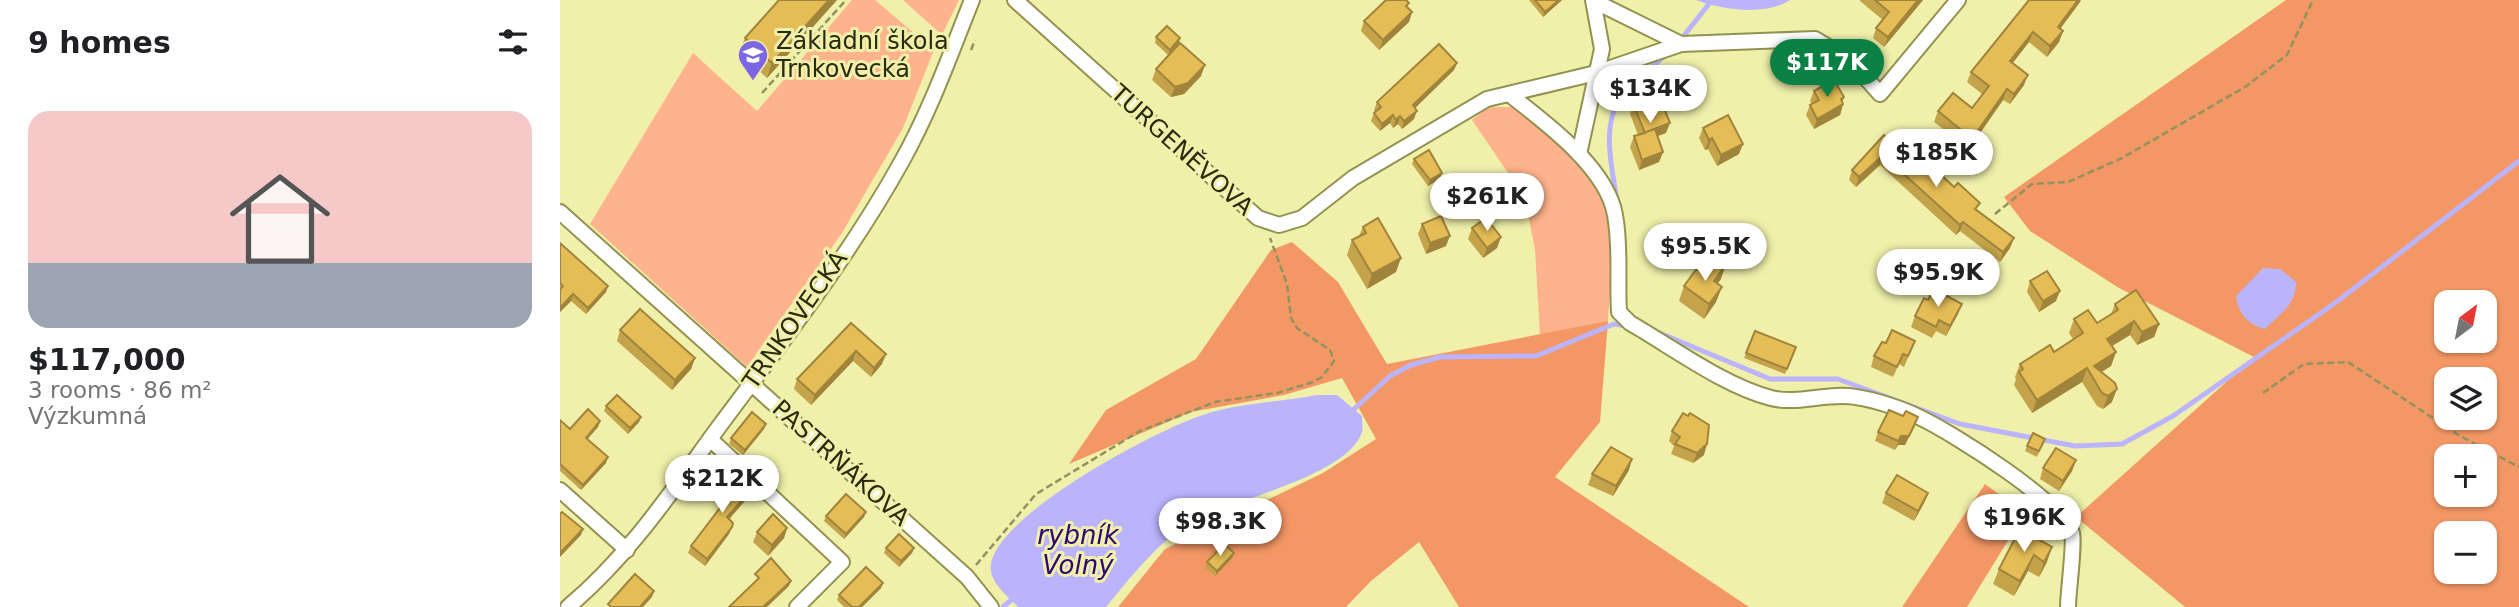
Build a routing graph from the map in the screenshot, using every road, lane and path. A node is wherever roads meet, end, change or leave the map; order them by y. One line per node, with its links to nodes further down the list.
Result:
1 (846, 0): 9 (path)
2 (972, 0): 15 (street, TRNKOVECKÁ)
3 (1015, 0): 14 (street, TURGENĚVOVA)
4 (1593, 0): 7 (street); 8 (street)
5 (1958, 0): 7 (street)
6 (2313, 0): 13 (path)
7 (1681, 44): 8 (street, TURGENĚVOVA)
8 (1596, 73): 10 (street, TURGENĚVOVA); 11 (street)
9 (762, 93)
10 (1510, 95): 11 (street); 14 (street, TURGENĚVOVA)
11 (1579, 154): 25 (street)
12 (560, 212): 15 (street, PASTRŇÁKOVA)
13 (1994, 214)
14 (1268, 224): 21 (path)
15 (751, 383): 17 (street, TRNKOVECKÁ); 21 (street, PASTRŇÁKOVA)
16 (2263, 393): 18 (path)
17 (710, 439): 20 (street, TRNKOVECKÁ); 24 (street)
18 (2519, 467)
19 (560, 490): 20 (street)
20 (627, 550): 23 (street, TRNKOVECKÁ)
21 (967, 577): 22 (street, PASTRŇÁKOVA)
22 (990, 605)
23 (568, 607)
24 (797, 607)
25 (2068, 607)

